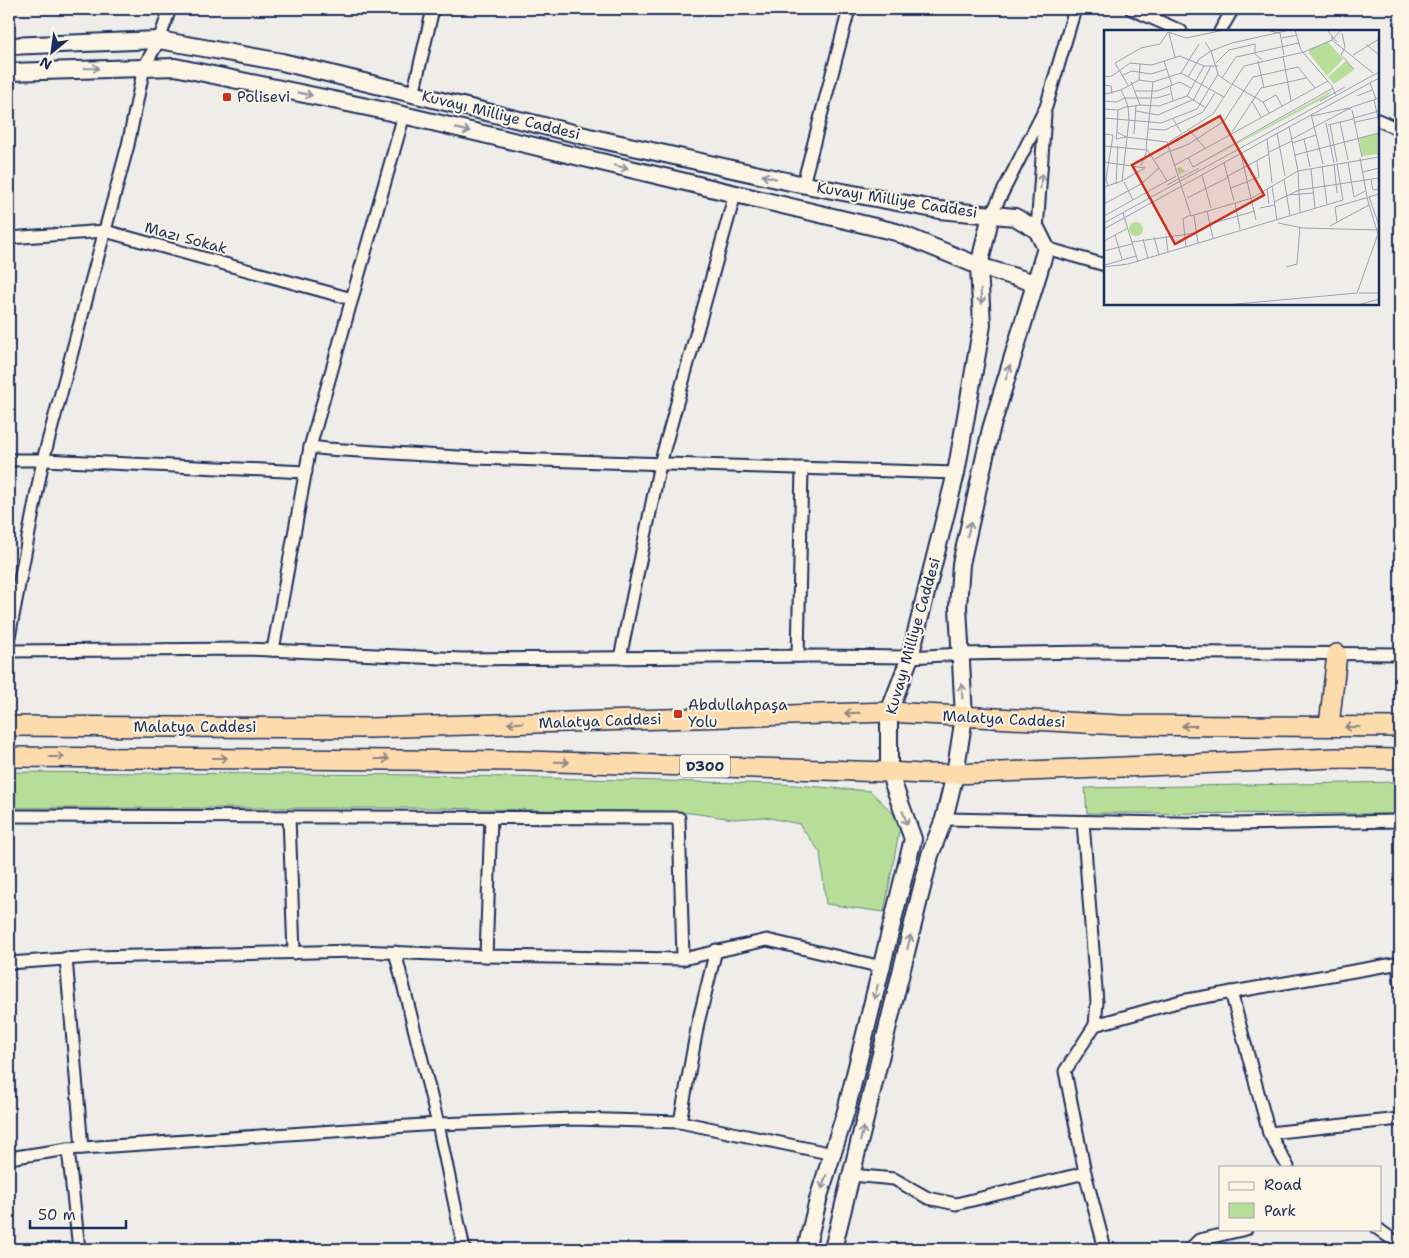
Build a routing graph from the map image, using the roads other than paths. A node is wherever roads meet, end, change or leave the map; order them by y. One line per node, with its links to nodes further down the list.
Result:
1 (170, 9): 9 (street)
2 (433, 9): 13 (street)
3 (849, 9): 18 (street)
4 (1075, 9): 14 (street)
5 (1131, 9): 7 (street)
6 (1233, 9): 8 (street)
7 (1179, 30)
8 (1221, 30)
9 (159, 40): 10 (main road, Kuvayı Milliye Caddesi); 11 (street); 13 (main road, Kuvayı Milliye Caddesi)
10 (9, 46)
11 (144, 68): 12 (main road, Kuvayı Milliye Caddesi, one-way to 11); 15 (main road, Kuvayı Milliye Caddesi, one-way to 15); 22 (street)
12 (9, 72)
13 (412, 94): 18 (main road, Kuvayı Milliye Caddesi, one-way to 13)
14 (1046, 107): 20 (street); 21 (street, one-way to 14)
15 (404, 116): 19 (main road, Kuvayı Milliye Caddesi, one-way to 19); 28 (street)
16 (1379, 120): 17 (street)
17 (1400, 130)
18 (802, 184): 20 (main road, Kuvayı Milliye Caddesi)
19 (735, 194): 26 (main road, Kuvayı Milliye Caddesi); 32 (street)
20 (992, 215): 21 (main road, Kuvayı Milliye Caddesi); 26 (main road, Kuvayı Milliye Caddesi)
21 (1037, 230): 24 (main road)
22 (104, 231): 23 (street, Mazı Sokak); 28 (street, Mazı Sokak); 31 (street)
23 (9, 238)
24 (1046, 248): 25 (street); 27 (main road, Kuvayı Milliye Caddesi)
25 (1104, 265)
26 (979, 266): 27 (main road, Kuvayı Milliye Caddesi); 35 (main road, Kuvayı Milliye Caddesi, one-way to 35)
27 (1035, 283): 39 (main road, Kuvayı Milliye Caddesi, one-way to 27)
28 (352, 298): 29 (street)
29 (310, 447): 32 (street); 34 (street)
30 (9, 460): 31 (street)
31 (43, 460): 34 (street); 36 (street)
32 (660, 464): 33 (street); 44 (street)
33 (802, 468): 35 (street); 42 (street)
34 (306, 472): 37 (street)
35 (956, 473): 43 (main road, Kuvayı Milliye Caddesi)
36 (9, 637)
37 (273, 650): 38 (street); 44 (street)
38 (9, 651)
39 (960, 654): 40 (street); 43 (street); 46 (main road, Kuvayı Milliye Caddesi, one-way to 39)
40 (1337, 654): 41 (street); 48 (highway)
41 (1400, 654)
42 (798, 656): 43 (street); 44 (street)
43 (910, 657): 45 (main road, Kuvayı Milliye Caddesi)
44 (620, 658)
45 (889, 712): 46 (highway, Malatya Caddesi); 47 (highway, Malatya Caddesi, one-way to 47); 52 (main road, Kuvayı Milliye Caddesi)
46 (964, 717): 48 (highway, Malatya Caddesi, one-way to 46); 53 (main road, Kuvayı Milliye Caddesi)
47 (9, 726)
48 (1329, 726): 49 (highway, Malatya Caddesi, one-way to 48)
49 (1400, 727)
50 (9, 756): 52 (highway, Malatya Caddesi / D300, one-way to 52)
51 (1400, 758): 53 (highway, Malatya Caddesi / D300)
52 (889, 772): 53 (highway, Malatya Caddesi / D300); 68 (main road, Kuvayı Milliye Caddesi, one-way to 68)
53 (955, 774): 57 (main road, Kuvayı Milliye Caddesi)
54 (9, 816): 55 (street)
55 (289, 817): 56 (street); 62 (street)
56 (491, 818): 63 (street); 65 (street)
57 (944, 819): 59 (street); 82 (main road, Kuvayı Milliye Caddesi, one-way to 57)
58 (1400, 821): 59 (street)
59 (1083, 822): 71 (street)
60 (716, 950): 65 (street); 68 (street); 73 (street)
61 (395, 952): 62 (street); 63 (street); 74 (street)
62 (294, 953): 64 (street)
63 (486, 956): 65 (street)
64 (66, 958): 66 (street); 76 (street)
65 (682, 959)
66 (9, 962)
67 (1399, 964): 69 (street); 70 (street)
68 (882, 967): 78 (main road, Kuvayı Milliye Caddesi, one-way to 78)
69 (1400, 982)
70 (1231, 992): 71 (street); 75 (street)
71 (1095, 1025): 81 (street)
72 (1400, 1119): 75 (street)
73 (680, 1122): 74 (street); 78 (street)
74 (438, 1124): 76 (street); 87 (street)
75 (1268, 1133): 80 (street)
76 (82, 1148): 77 (street)
77 (68, 1149): 79 (street); 86 (street)
78 (832, 1154): 88 (main road, Kuvayı Milliye Caddesi, one-way to 88)
79 (9, 1158)
80 (1287, 1166)
81 (1085, 1173): 82 (street); 90 (street)
82 (852, 1175): 89 (main road, Kuvayı Milliye Caddesi)
83 (1242, 1230): 91 (street)
84 (1379, 1230): 85 (street)
85 (1400, 1245)
86 (78, 1249)
87 (464, 1249)
88 (806, 1249)
89 (834, 1249)
90 (1105, 1249)
91 (1190, 1249)

